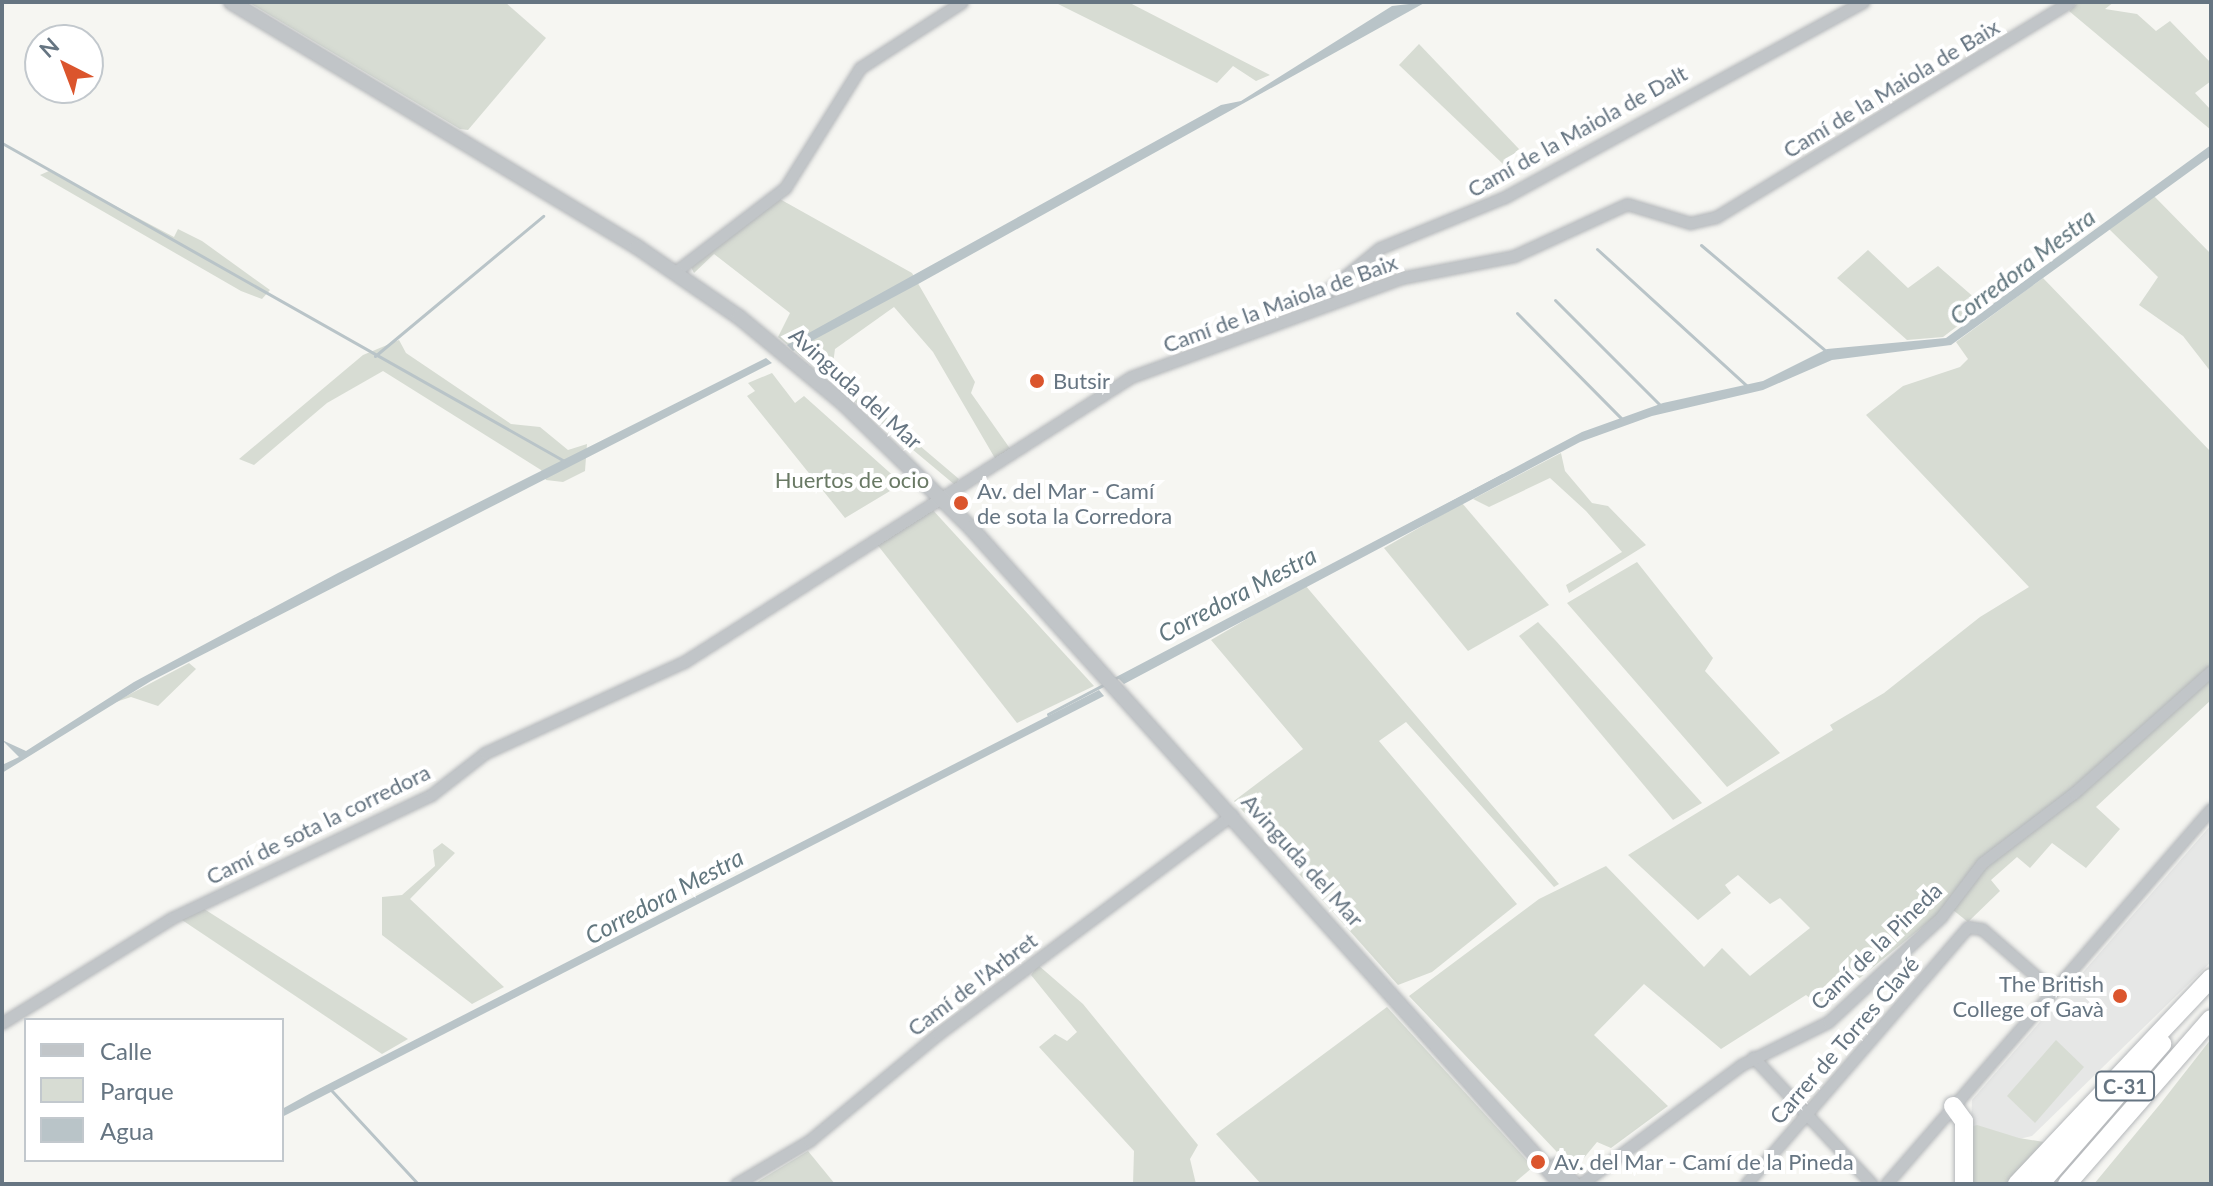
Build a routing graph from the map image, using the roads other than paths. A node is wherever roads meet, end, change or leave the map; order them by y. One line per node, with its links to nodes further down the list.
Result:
1 (231, 2): 5 (street, Avinguda del Mar)
2 (962, 2): 5 (street)
3 (1863, 2): 6 (street, Camí de la Maiola de Dalt)
4 (2069, 2): 6 (street, Camí de la Maiola de Baix)
5 (675, 272): 7 (street, Avinguda del Mar)
6 (1321, 305): 7 (street, Camí de la Maiola de Baix)
7 (942, 497): 10 (street, Avinguda del Mar); 15 (street, Camí de sota la corredora)
8 (2211, 671): 16 (street, Camí de la Pineda)
9 (2211, 809): 13 (street)
10 (1232, 815): 21 (street, Avinguda del Mar); 23 (street, Camí de l'Arbret)
11 (2211, 978): 17 (highway)
12 (2211, 987): 32 (highway, C-31)
13 (2053, 991): 19 (street); 20 (street, Carrer de Torres Clavé)
14 (2211, 1019): 18 (highway, C-31)
15 (2, 1023)
16 (1753, 1057): 20 (street); 26 (street, Camí de la Pineda)
17 (2105, 1086): 22 (highway); 31 (highway)
18 (2146, 1095): 33 (highway, C-31); 34 (highway)
19 (1953, 1106): 29 (street); 30 (highway)
20 (1806, 1114): 27 (street, Carrer de Torres Clavé); 28 (street)
21 (1505, 1115): 24 (street, Avinguda del Mar); 25 (street, Avinguda del Mar)
22 (2039, 1136)
23 (736, 1184)
24 (1561, 1184)
25 (1574, 1184)
26 (1581, 1184)
27 (1746, 1184)
28 (1872, 1184)
29 (1886, 1184)
30 (1964, 1184)
31 (2017, 1184)
32 (2040, 1184)
33 (2067, 1184)
34 (2077, 1184)

